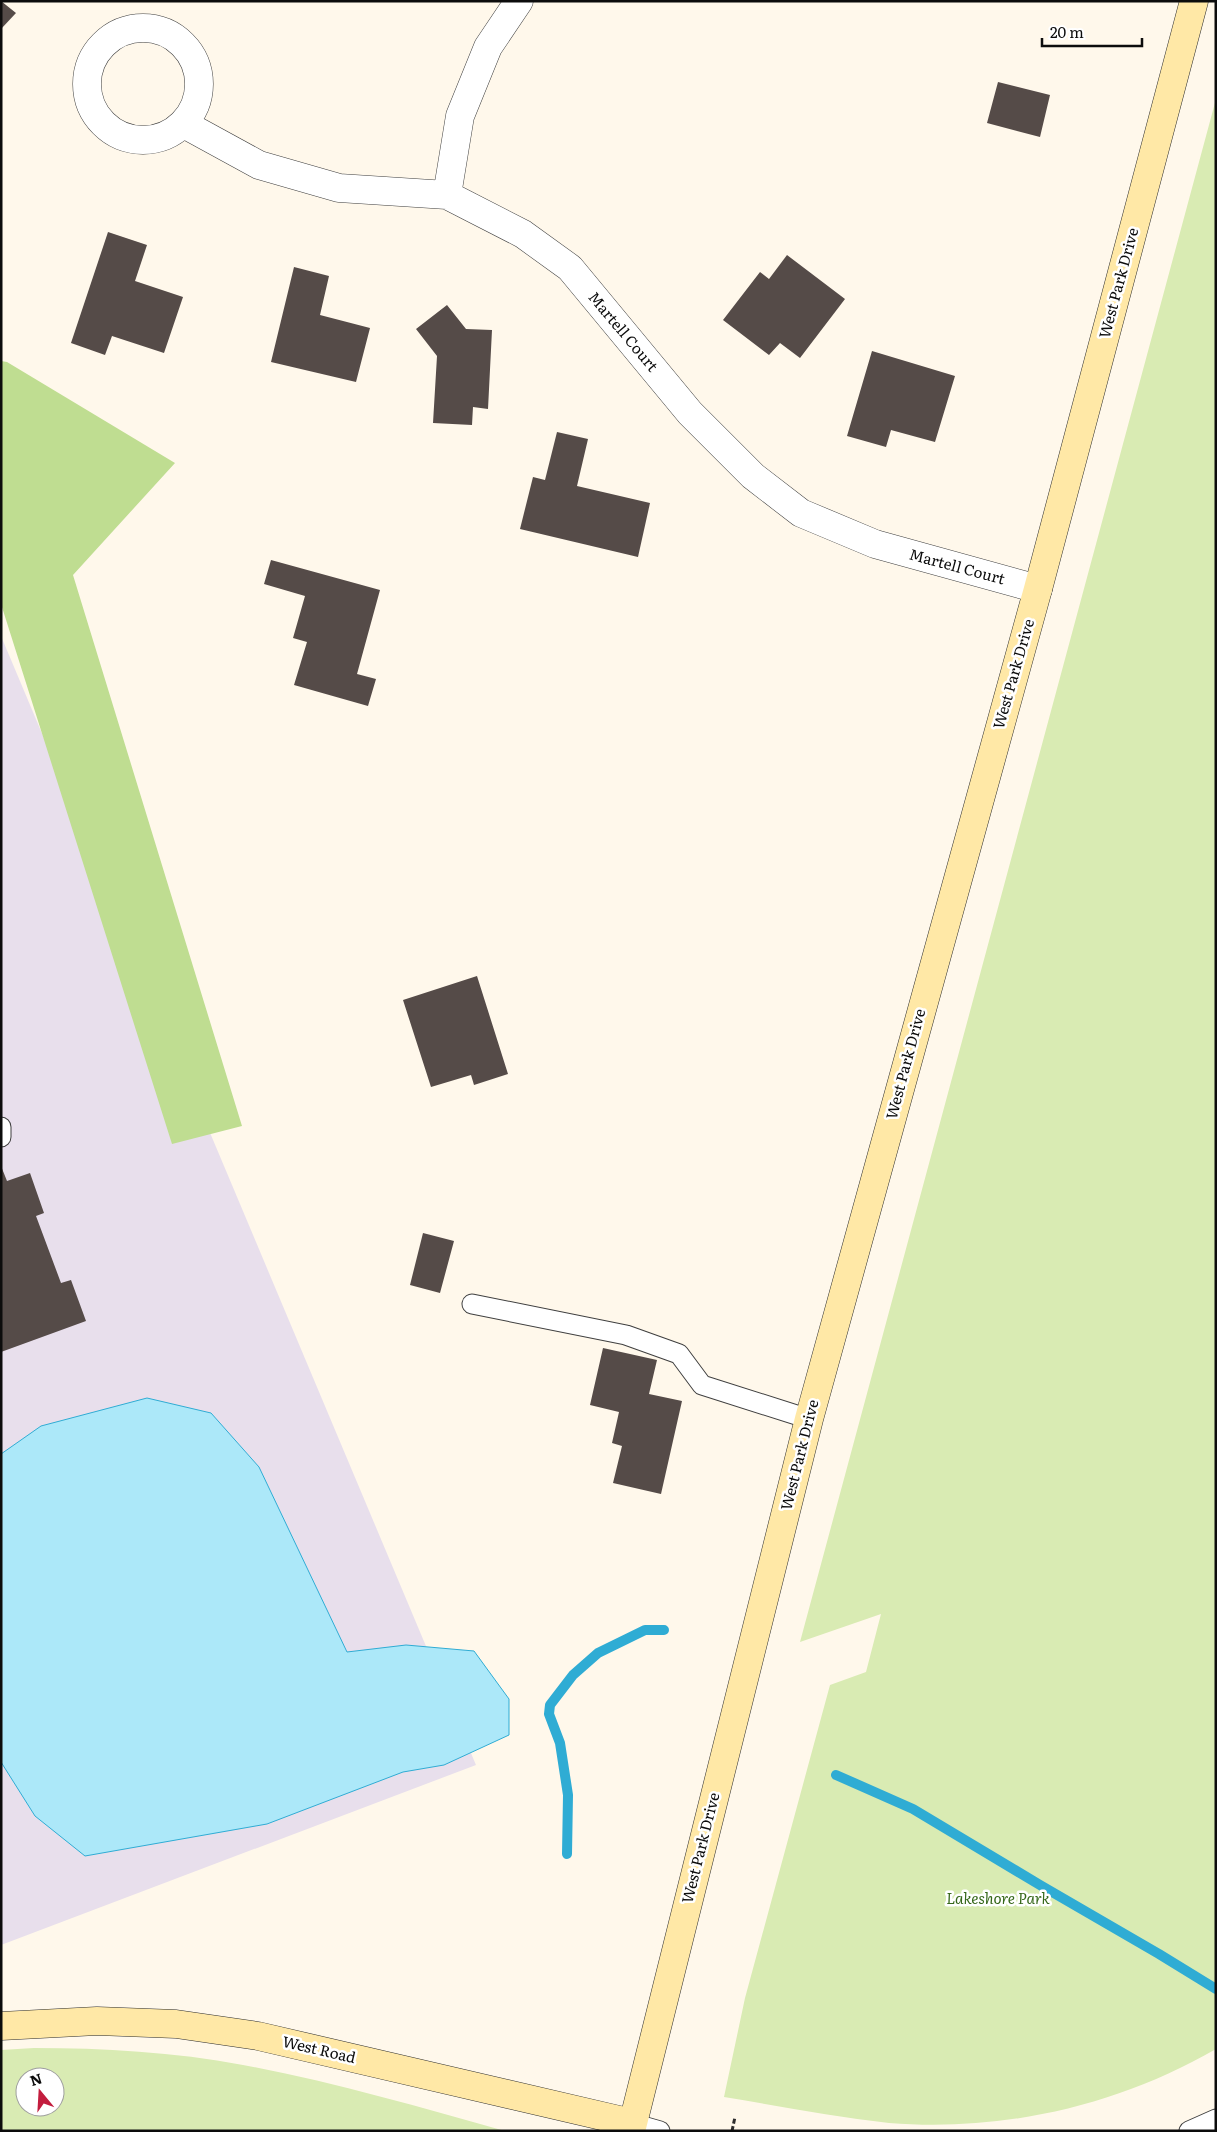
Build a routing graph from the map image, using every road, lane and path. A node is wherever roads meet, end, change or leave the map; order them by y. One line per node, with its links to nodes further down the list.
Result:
1 (519, 1): 4 (street)
2 (1194, 1): 5 (street, West Park Drive)
3 (184, 124): 3 (street); 4 (street, Martell Court)
4 (447, 195): 5 (street, Martell Court)
5 (1038, 589): 9 (street, West Park Drive)
6 (1, 1127): 7 (lane)
7 (1, 1138)
8 (472, 1304): 9 (lane)
9 (808, 1419): 13 (street, West Park Drive)
10 (1, 2026): 13 (street, West Road)
11 (735, 2117): 15 (path)
12 (1216, 2119): 16 (lane)
13 (631, 2127): 14 (lane)
14 (660, 2131)
15 (732, 2131)
16 (1189, 2131)

